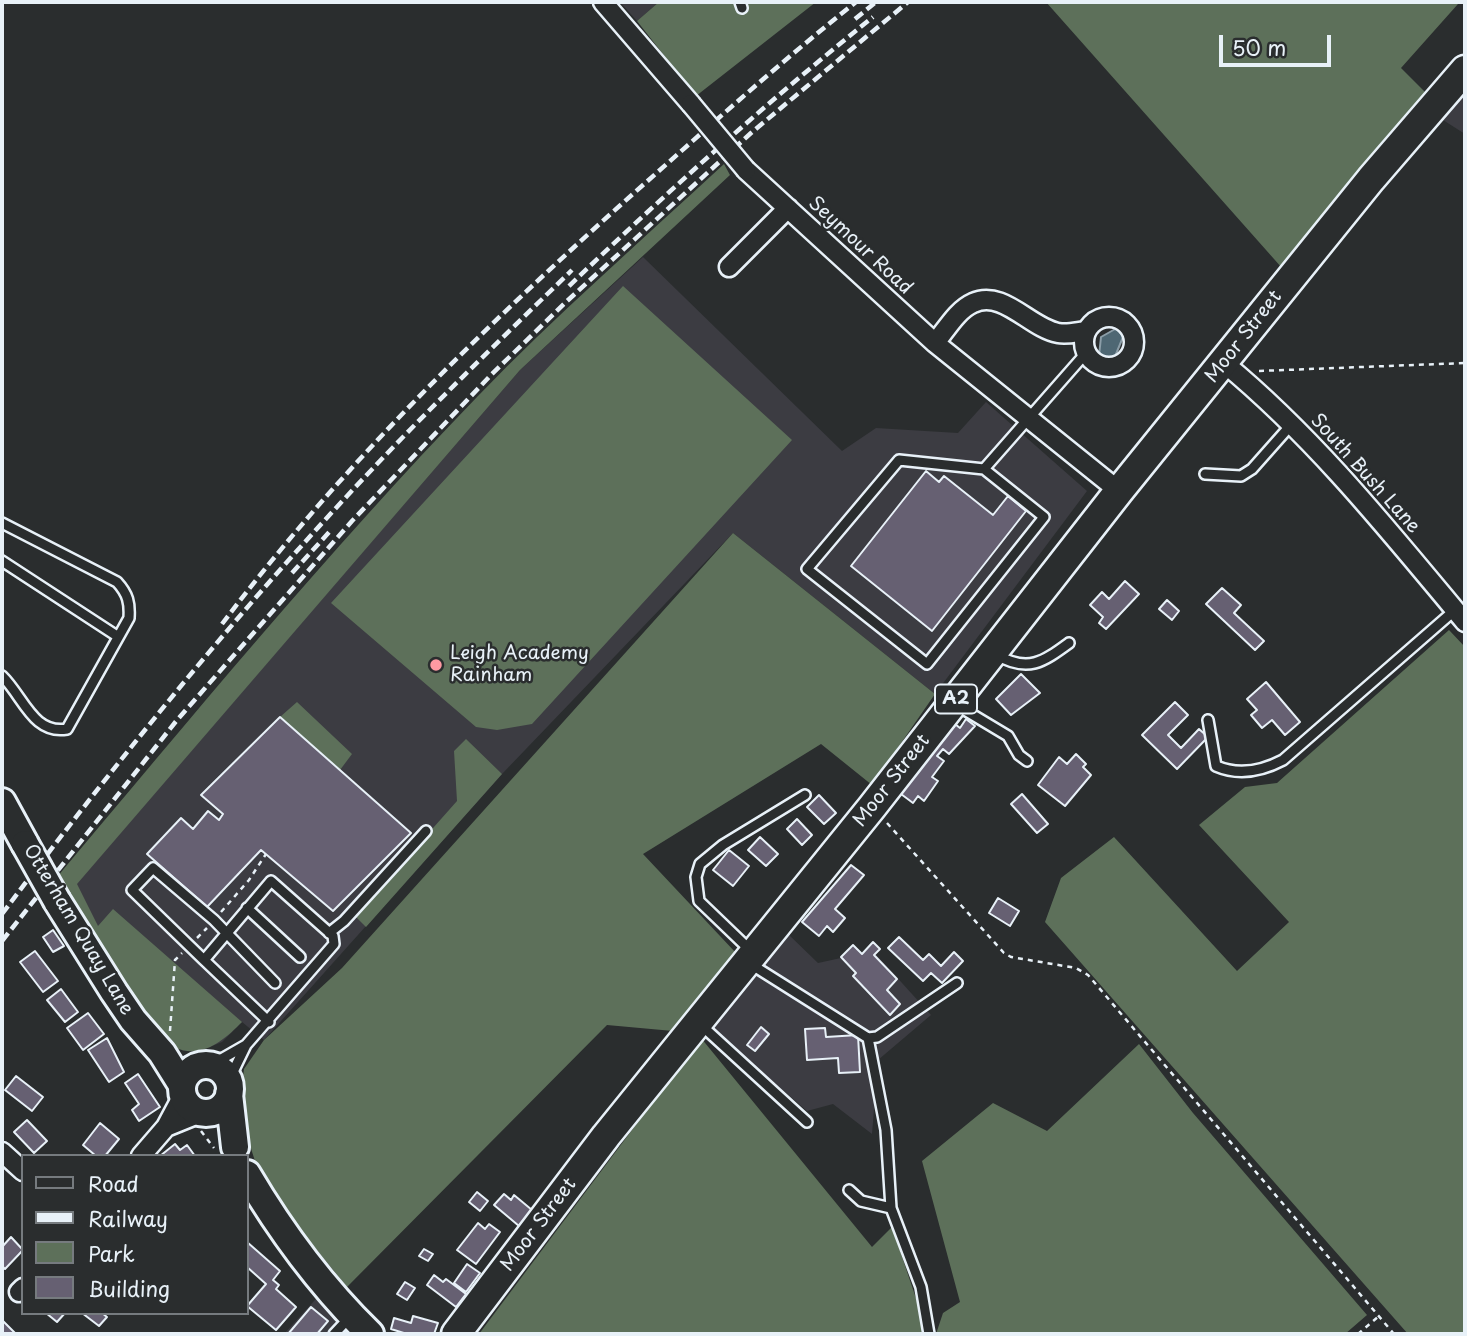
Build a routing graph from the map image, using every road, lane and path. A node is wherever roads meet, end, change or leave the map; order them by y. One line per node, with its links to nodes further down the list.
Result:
1 (603, 2): 3 (street, Seymour Road, bridge)
2 (1465, 70): 9 (main road, Moor Street / A2)
3 (788, 208): 4 (street); 6 (street, Seymour Road)
4 (729, 267)
5 (1086, 331): 6 (street); 7 (street); 7 (street)
6 (935, 343): 10 (street, Seymour Road)
7 (1086, 353): 10 (lane)
8 (1465, 363): 9 (path)
9 (1229, 368): 11 (street, South Bush Lane); 14 (main road, Moor Street / A2)
10 (1030, 420): 12 (lane); 14 (street, Seymour Road)
11 (1291, 425): 13 (lane); 17 (street, South Bush Lane)
12 (984, 469): 12 (lane)
13 (1205, 474)
14 (1119, 491): 20 (main road, Moor Street / A2)
15 (2, 523): 18 (lane)
16 (2, 561): 18 (lane)
17 (1460, 616): 23 (lane)
18 (117, 636): 21 (lane)
19 (1069, 643): 20 (lane)
20 (992, 653): 22 (main road, Moor Street / A2)
21 (2, 677)
22 (953, 703): 24 (lane); 27 (main road, Moor Street / A2)
23 (1208, 720)
24 (1027, 761)
25 (805, 795): 33 (lane)
26 (2, 802): 41 (street, Otterham Quay Lane, bridge)
27 (872, 807): 33 (main road, Moor Street / A2); 50 (path)
28 (426, 831): 30 (lane)
29 (247, 908): 30 (lane); 31 (lane); 32 (lane)
30 (329, 933): 37 (lane)
31 (228, 935): 34 (lane); 34 (lane); 35 (lane)
32 (300, 957)
33 (751, 958): 38 (main road, Moor Street / A2); 39 (lane)
34 (204, 960): 37 (lane)
35 (275, 983)
36 (957, 983): 39 (lane)
37 (269, 1021): 40 (lane)
38 (697, 1022): 42 (lane); 53 (main road, Moor Street / A2)
39 (868, 1038): 49 (lane)
40 (246, 1045): 41 (lane); 41 (lane)
41 (205, 1089): 43 (street, Otterham Quay Lane); 45 (street)
42 (807, 1122)
43 (237, 1151)
44 (2, 1152): 46 (street)
45 (143, 1154)
46 (21, 1169)
47 (248, 1176): 51 (street)
48 (849, 1190): 49 (lane)
49 (891, 1208): 54 (lane)
50 (1379, 1316): 55 (path); 56 (path)
51 (343, 1325): 52 (street)
52 (370, 1334)
53 (456, 1334)
54 (929, 1334)
55 (1358, 1334)
56 (1394, 1334)

